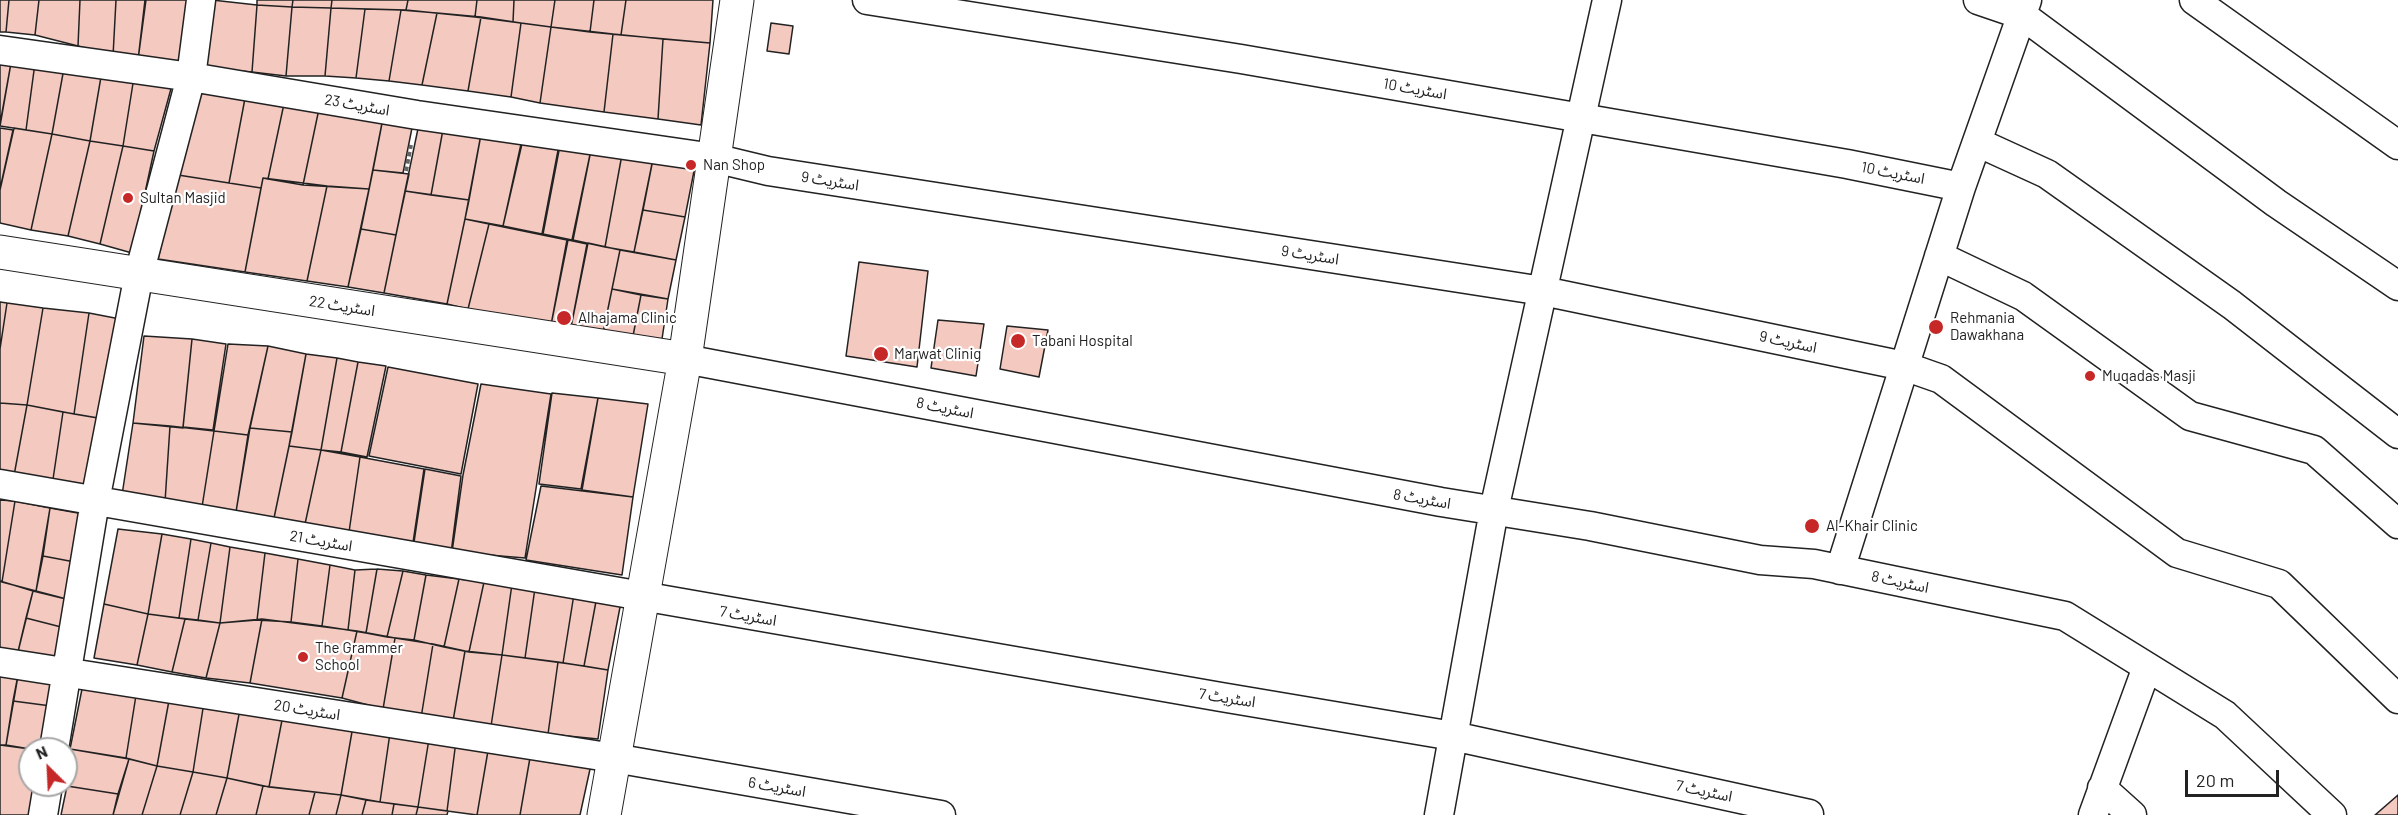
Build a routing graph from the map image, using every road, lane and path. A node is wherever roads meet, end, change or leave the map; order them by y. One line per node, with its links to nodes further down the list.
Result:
1 (201, 0): 9 (street)
2 (737, 0): 13 (street)
3 (867, 0): 10 (street, اسٹریٹ 10)
4 (1607, 0): 10 (street)
5 (1978, 0): 7 (street)
6 (2194, 0): 12 (street)
7 (2025, 8): 11 (street); 18 (street)
8 (0, 50): 9 (street, اسٹریٹ 23)
9 (190, 77): 13 (street, اسٹریٹ 23); 17 (street)
10 (1581, 118): 14 (street, اسٹریٹ 10); 19 (street)
11 (1977, 142): 14 (street); 22 (street)
12 (2398, 145)
13 (714, 158): 19 (street, اسٹریٹ 9); 20 (street)
14 (1961, 187): 16 (street)
15 (0, 252): 17 (street, اسٹریٹ 22)
16 (1939, 256): 21 (street); 26 (street)
17 (139, 274): 20 (street, اسٹریٹ 22); 24 (street)
18 (2398, 286)
19 (1543, 291): 21 (street, اسٹریٹ 9); 25 (street)
20 (685, 359): 25 (street, اسٹریٹ 8); 28 (street)
21 (1904, 366): 27 (street); 32 (street, اسٹریٹ 9)
22 (2398, 434)
23 (0, 484): 24 (street, اسٹریٹ 21)
24 (95, 501): 28 (street, اسٹریٹ 21); 31 (street)
25 (1494, 510): 27 (street, اسٹریٹ 8); 33 (street)
26 (2398, 524)
27 (1840, 570): 30 (street, اسٹریٹ 8)
28 (643, 597): 33 (street, اسٹریٹ 7); 35 (street)
29 (0, 662): 31 (street, اسٹریٹ 20)
30 (2147, 667): 36 (street); 45 (street, اسٹریٹ 8)
31 (67, 672): 34 (street); 35 (street, اسٹریٹ 20)
32 (2398, 699)
33 (1453, 735): 38 (street, اسٹریٹ 7); 42 (street)
34 (56, 737)
35 (614, 758): 40 (street); 41 (street, اسٹریٹ 6)
36 (2102, 788): 43 (street); 44 (street)
37 (46, 797): 39 (street)
38 (1809, 814)
39 (43, 815)
40 (604, 815)
41 (941, 815)
42 (1439, 815)
43 (2092, 815)
44 (2132, 815)
45 (2332, 815)

